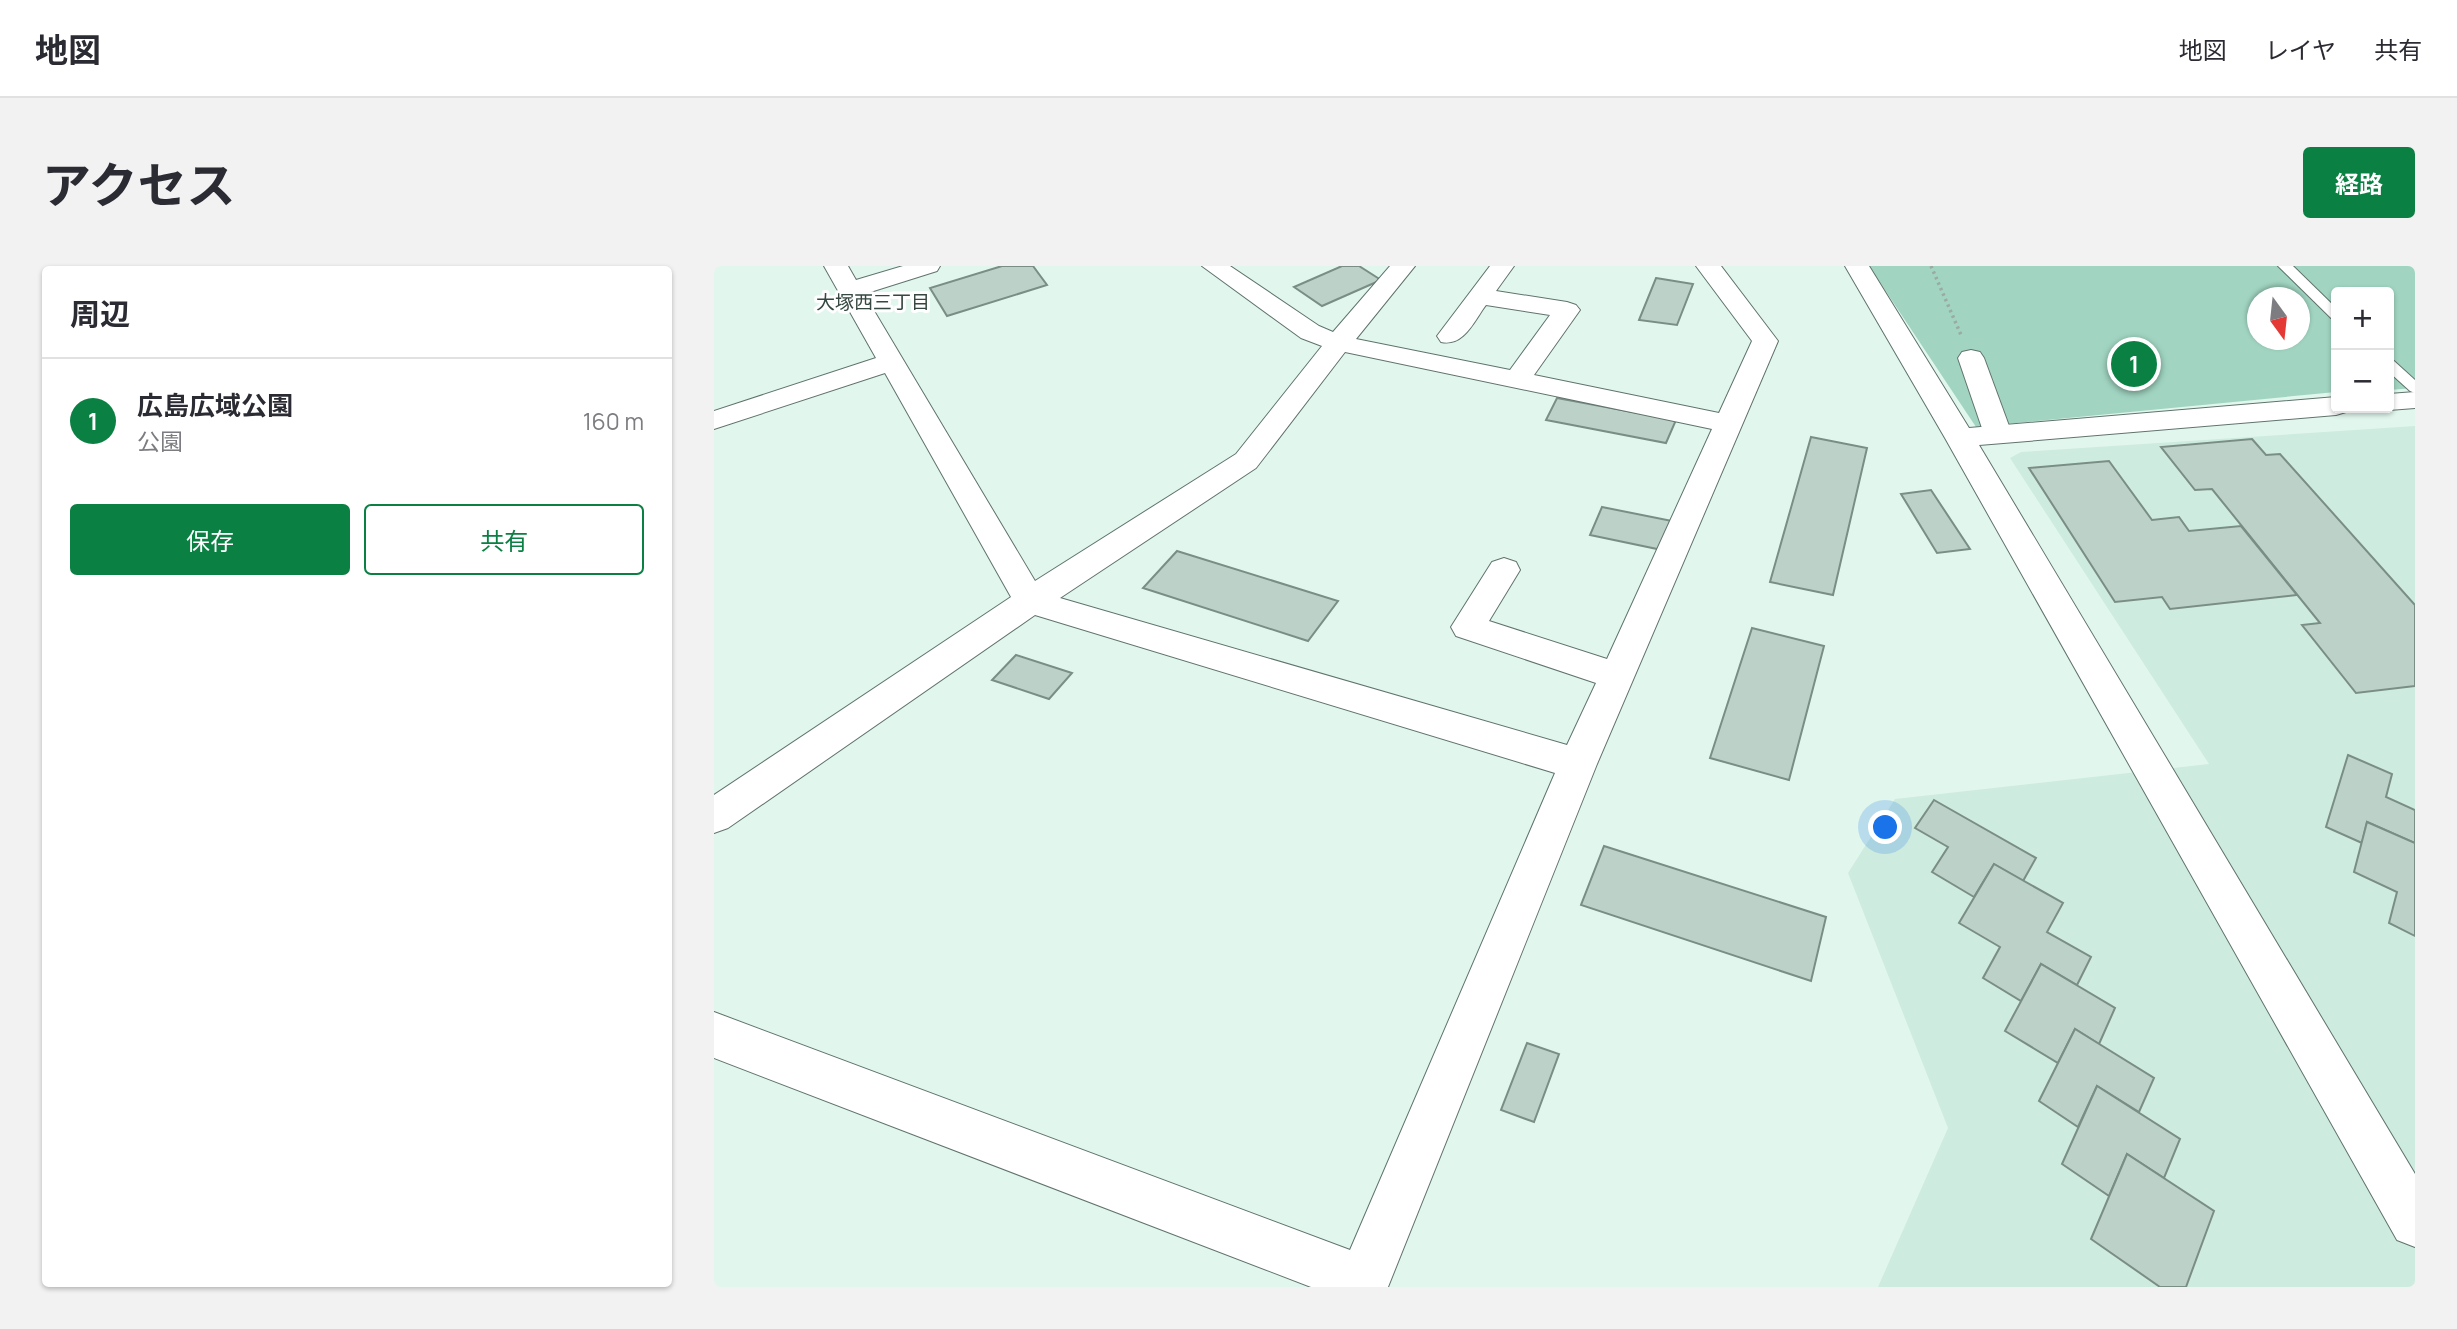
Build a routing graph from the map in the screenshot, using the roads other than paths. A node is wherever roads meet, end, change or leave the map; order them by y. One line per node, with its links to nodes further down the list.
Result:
1 (928, 266): 8 (street)
2 (1214, 266): 12 (street)
3 (1403, 266): 12 (street)
4 (1502, 266): 9 (street)
5 (1708, 266): 22 (street)
6 (1857, 266): 23 (street)
7 (2285, 266): 10 (lane)
8 (843, 278): 14 (street)
9 (1480, 296): 11 (street); 16 (street)
10 (2331, 310)
11 (1450, 336)
12 (1338, 343): 16 (street); 25 (street)
13 (1971, 358): 23 (street)
14 (892, 362): 21 (street); 25 (street)
15 (2394, 369): 17 (lane)
16 (1517, 380): 22 (street)
17 (2415, 388)
18 (2415, 400): 19 (street)
19 (2394, 402)
20 (2331, 406): 23 (street)
21 (714, 420)
22 (1728, 424): 26 (street)
23 (1979, 436): 30 (street)
24 (1504, 570): 26 (street)
25 (1030, 601): 27 (street); 28 (street)
26 (1618, 676): 27 (street)
27 (1578, 764): 31 (street)
28 (714, 816)
29 (714, 1035): 31 (street)
30 (2415, 1222)
31 (1362, 1284)

